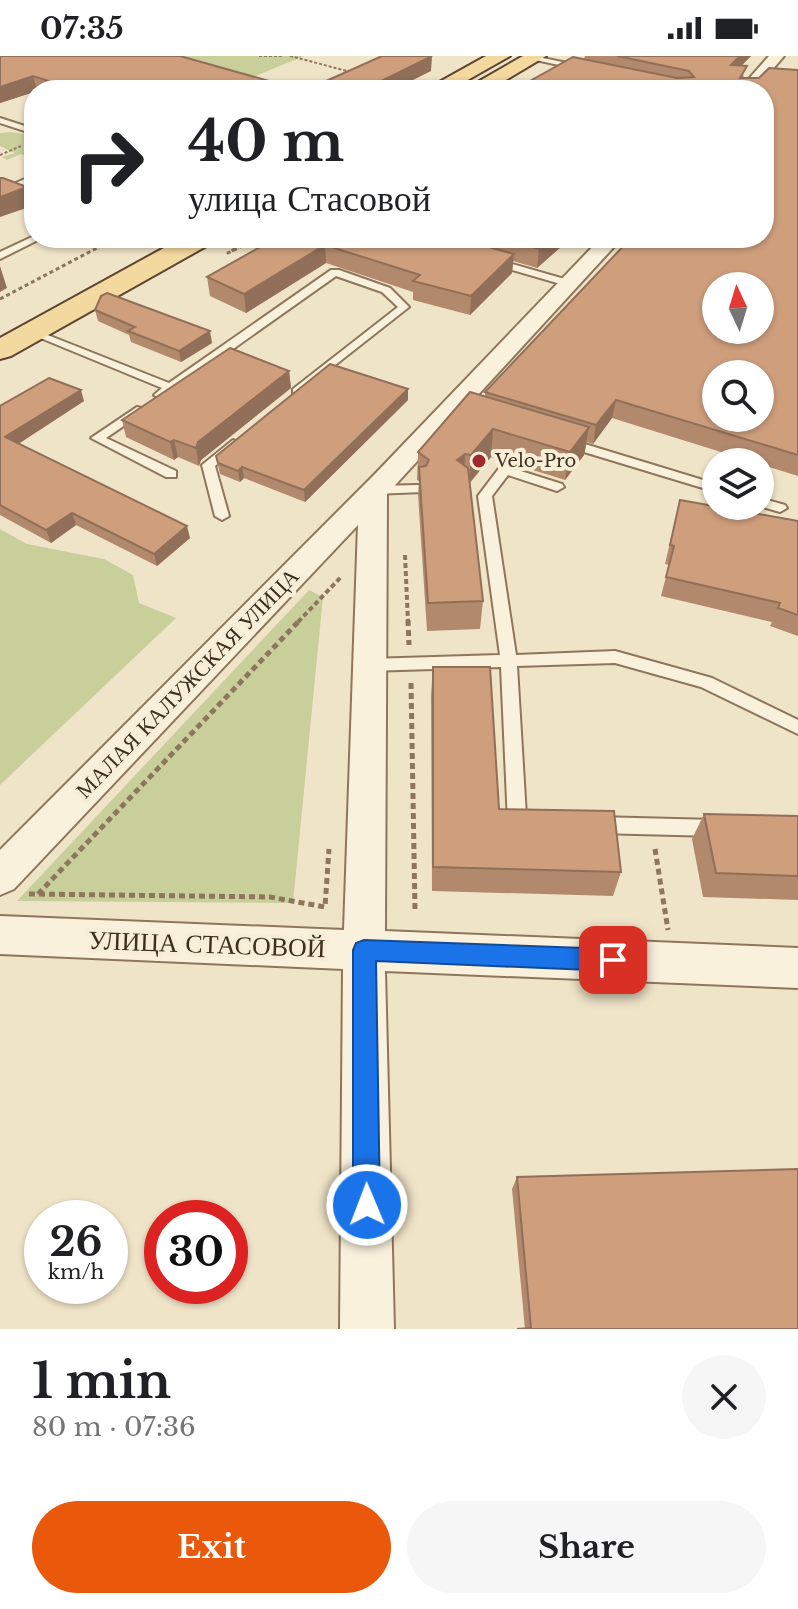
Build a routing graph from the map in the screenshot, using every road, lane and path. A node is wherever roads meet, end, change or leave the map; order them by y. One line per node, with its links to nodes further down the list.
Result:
1 (259, 56): 2 (path)
2 (283, 56)
3 (290, 56): 8 (path)
4 (501, 56): 9 (main road)
5 (777, 56): 11 (street)
6 (535, 57): 7 (lane); 10 (main road)
7 (599, 72)
8 (355, 73)
9 (454, 80)
10 (492, 80)
11 (756, 80)
12 (0, 120): 13 (lane)
13 (24, 128)
14 (24, 145): 15 (path)
15 (0, 155)
16 (0, 178): 18 (lane)
17 (24, 182): 18 (lane)
18 (18, 185): 19 (lane)
19 (0, 193)
20 (24, 244): 27 (lane)
21 (97, 248): 30 (path)
22 (133, 248): 31 (main road)
23 (183, 248): 32 (main road)
24 (237, 248): 25 (path)
25 (240, 248)
26 (603, 248): 29 (street, МАЛАЯ КАЛУЖСКАЯ УЛИЦА)
27 (0, 256)
28 (480, 258): 29 (lane)
29 (571, 284): 42 (street, МАЛАЯ КАЛУЖСКАЯ УЛИЦА)
30 (0, 299)
31 (0, 321)
32 (31, 332): 33 (main road); 34 (lane)
33 (0, 350)
34 (171, 388): 35 (lane); 38 (lane)
35 (286, 400)
36 (242, 437): 45 (lane)
37 (550, 437): 39 (lane)
38 (171, 474)
39 (702, 484)
40 (557, 487): 48 (lane)
41 (418, 489): 42 (lane)
42 (373, 490): 50 (street); 57 (street, МАЛАЯ КАЛУЖСКАЯ УЛИЦА)
43 (774, 506): 44 (lane)
44 (780, 508)
45 (222, 516)
46 (404, 547): 49 (path)
47 (347, 585): 56 (path)
48 (509, 661): 49 (lane); 51 (lane); 52 (lane)
49 (410, 664): 50 (lane); 58 (path)
50 (368, 665): 61 (street)
51 (798, 727)
52 (547, 824)
53 (577, 825): 54 (lane)
54 (652, 827): 55 (lane); 59 (path)
55 (739, 828)
56 (329, 845)
57 (0, 877)
58 (415, 910)
59 (668, 934)
60 (0, 935): 61 (street, УЛИЦА СТАСОВОЙ)
61 (364, 950): 62 (street, УЛИЦА СТАСОВОЙ); 63 (street)
62 (798, 968)
63 (367, 1329)

